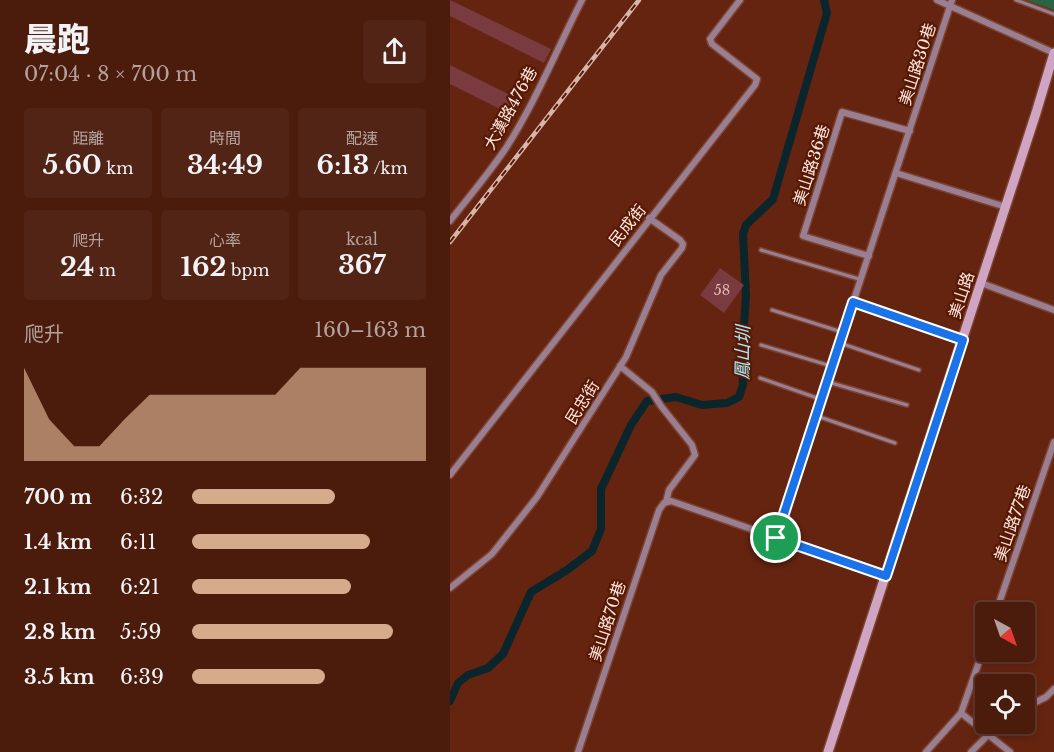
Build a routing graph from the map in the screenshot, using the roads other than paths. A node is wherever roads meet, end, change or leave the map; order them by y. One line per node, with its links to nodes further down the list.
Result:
1 (582, 0): 12 (street, 大漢路476巷)
2 (740, 0): 11 (street, 民成街)
3 (937, 0): 5 (street, 美山路30巷)
4 (1016, 0): 6 (lane)
5 (951, 3): 7 (street, 美山路30巷); 8 (street, 美山路30巷)
6 (1054, 14)
7 (1054, 53): 10 (street, 美山路)
8 (910, 131): 9 (street); 14 (street, 美山路36巷)
9 (896, 173): 10 (street); 14 (street)
10 (1006, 207): 16 (street, 美山路)
11 (650, 218): 24 (street, 民忠街); 34 (street, 民成街)
12 (450, 221)
13 (762, 250): 15 (lane)
14 (869, 256): 15 (street)
15 (861, 279): 17 (street)
16 (981, 283): 19 (street); 21 (street, 美山路)
17 (853, 302): 20 (street); 21 (lane)
18 (772, 310): 20 (lane)
19 (1054, 310)
20 (843, 333): 22 (street)
21 (963, 340): 37 (street, 美山路)
22 (840, 343): 25 (street); 26 (lane)
23 (761, 345): 25 (lane)
24 (620, 366): 35 (street, 美山路70巷); 38 (street, 民忠街)
25 (832, 366): 28 (street)
26 (919, 370)
27 (760, 378): 29 (lane)
28 (827, 382): 29 (street); 30 (lane)
29 (822, 400): 31 (street)
30 (907, 405)
31 (816, 416): 33 (lane); 36 (street)
32 (1054, 442): 39 (street, 美山路77巷)
33 (895, 443)
34 (450, 475)
35 (666, 502): 36 (street); 47 (street, 美山路70巷)
36 (776, 538): 37 (street)
37 (886, 576): 48 (street, 美山路)
38 (450, 588)
39 (999, 602)
40 (979, 662): 43 (street)
41 (1054, 689): 42 (street)
42 (1035, 702)
43 (962, 712): 44 (street); 49 (street)
44 (975, 722)
45 (985, 734): 50 (street)
46 (989, 734): 51 (street)
47 (578, 752)
48 (828, 752)
49 (926, 752)
50 (971, 752)
51 (1010, 752)

